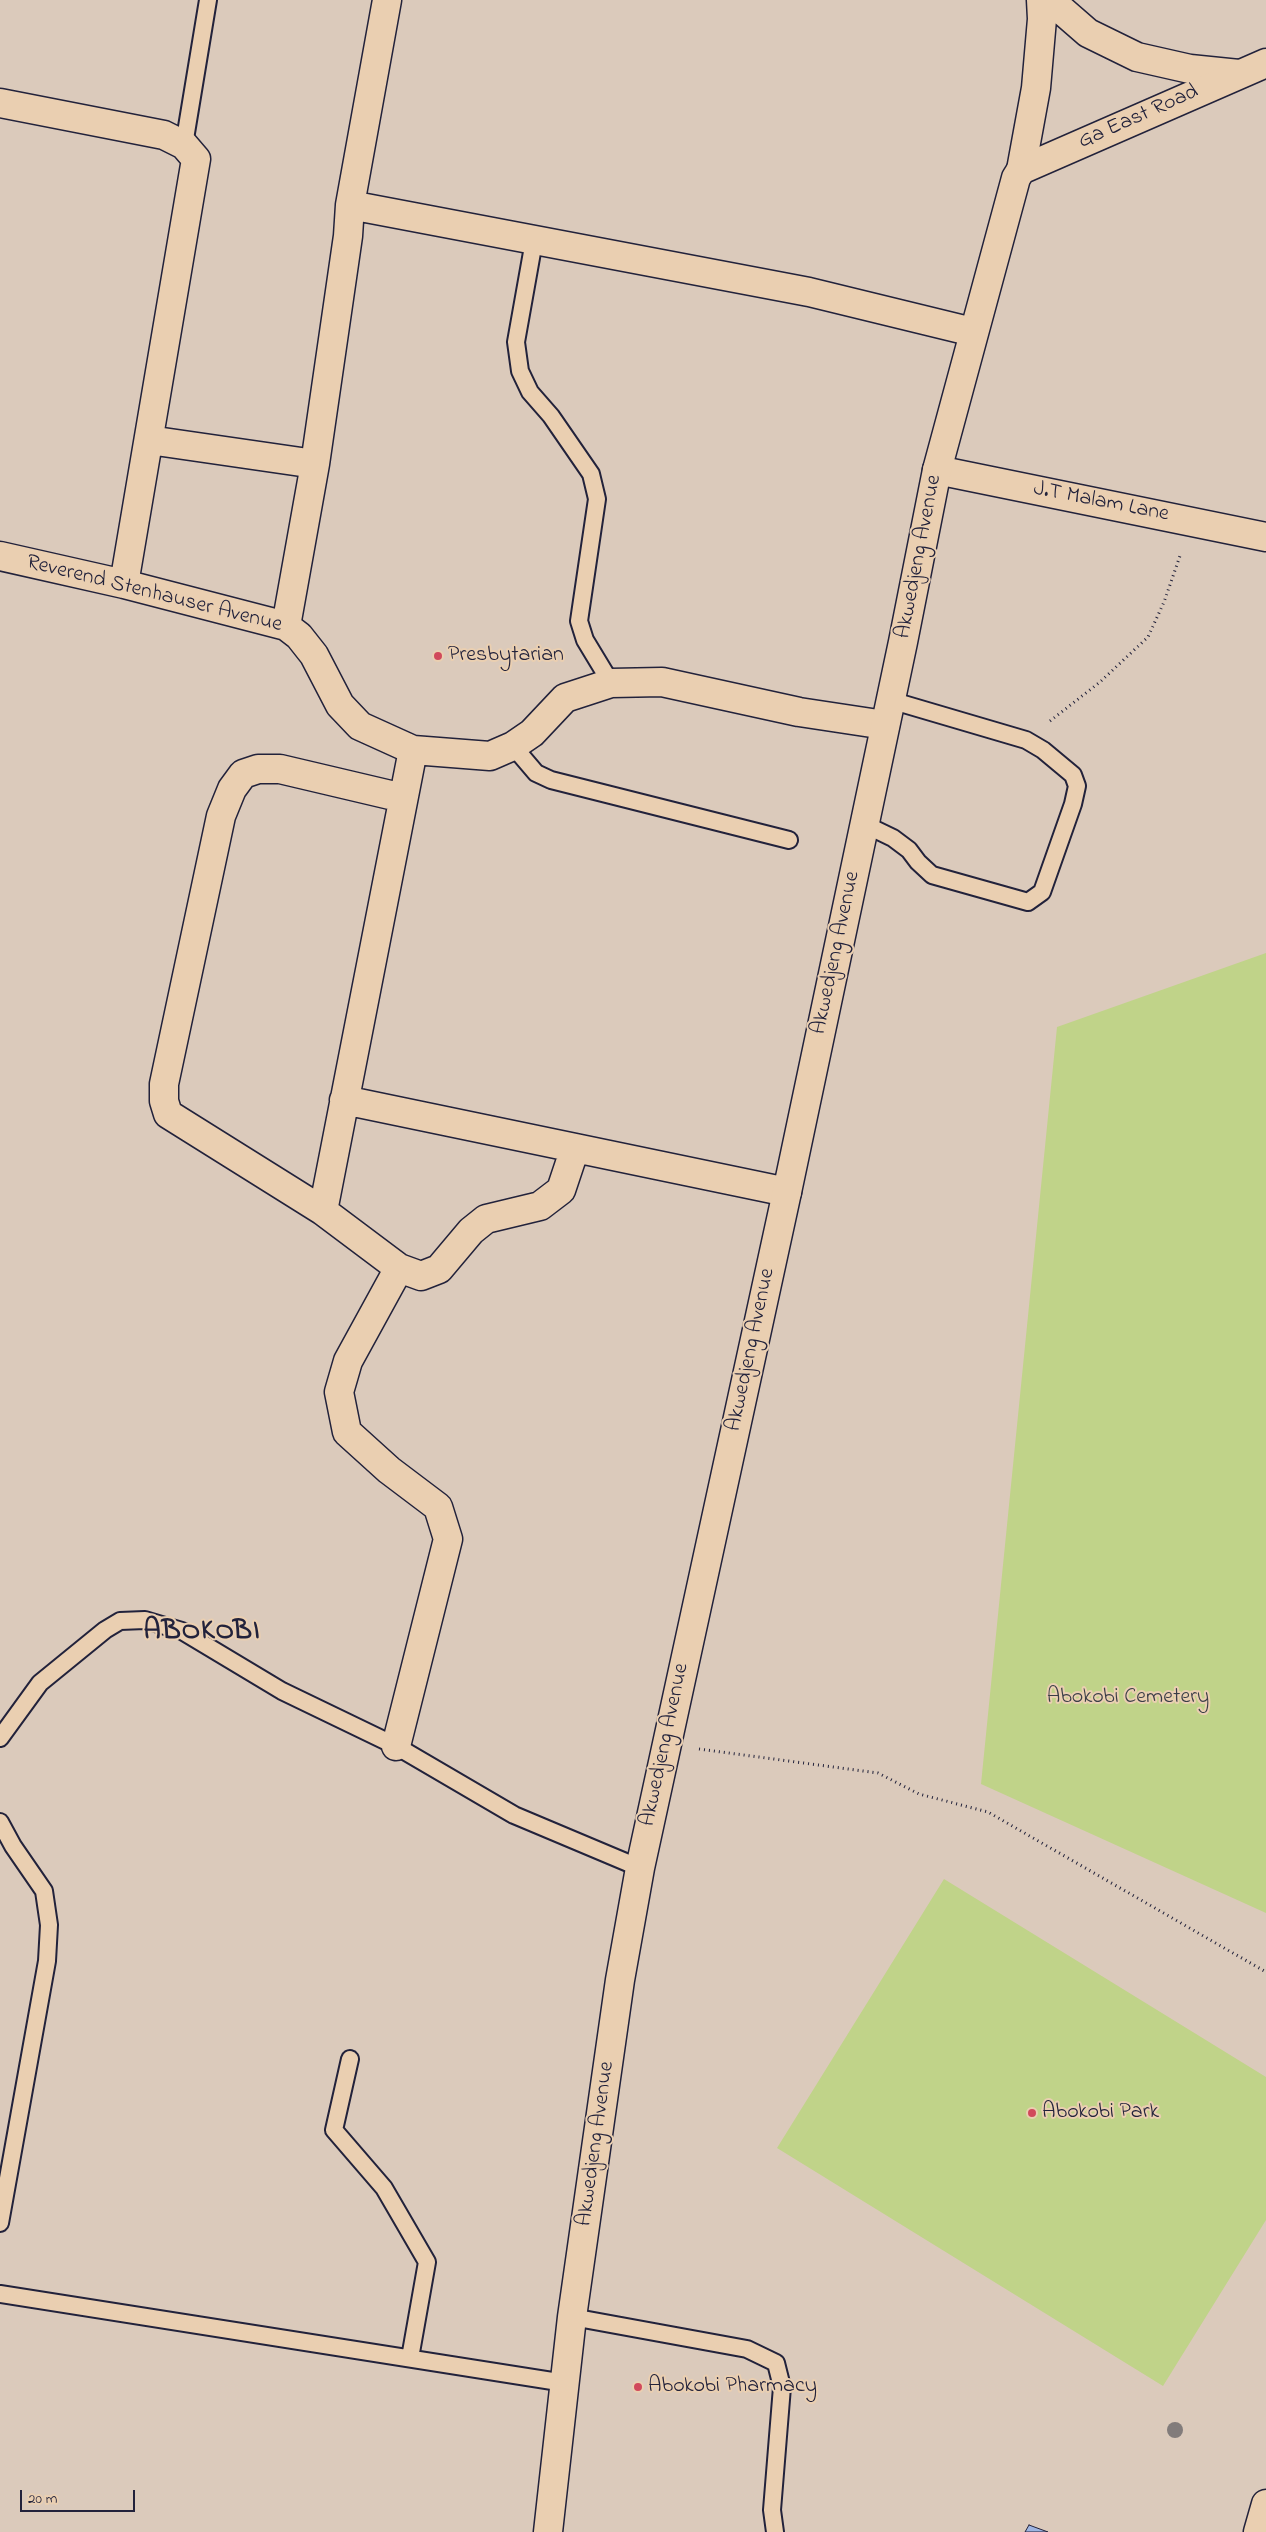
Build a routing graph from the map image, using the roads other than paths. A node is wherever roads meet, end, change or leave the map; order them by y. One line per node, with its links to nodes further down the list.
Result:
1 (208, 0): 8 (lane)
2 (387, 0): 10 (street)
3 (1041, 0): 9 (street, Akwedjeng Avenue)
4 (1050, 0): 6 (street)
5 (1266, 63): 6 (street, Ga East Road)
6 (1238, 74): 9 (street, Ga East Road)
7 (0, 103): 8 (street)
8 (184, 145): 13 (street)
9 (1018, 174): 12 (street, Akwedjeng Avenue)
10 (350, 205): 11 (street); 14 (street)
11 (534, 240): 12 (street); 20 (lane)
12 (973, 332): 15 (street, Akwedjeng Avenue)
13 (148, 440): 14 (street); 18 (street)
14 (315, 464): 19 (street)
15 (937, 470): 16 (street, J.T Malam Lane); 21 (street, Akwedjeng Avenue)
16 (1266, 537)
17 (0, 556): 18 (street, Reverend Stenhauser Avenue)
18 (124, 584): 19 (street, Reverend Stenhauser Avenue)
19 (286, 626): 23 (street, Reverend Stenhauser Avenue)
20 (611, 683): 21 (street, Reverend Stenhauser Avenue); 22 (street, Reverend Stenhauser Avenue)
21 (887, 713): 25 (street, Akwedjeng Avenue); 25 (lane)
22 (513, 746): 23 (street, Reverend Stenhauser Avenue); 26 (lane)
23 (413, 750): 24 (street)
24 (404, 798): 27 (street); 30 (street)
25 (864, 824): 29 (street, Akwedjeng Avenue)
26 (789, 840)
27 (344, 1100): 28 (street); 30 (street)
28 (575, 1148): 29 (street); 31 (street)
29 (787, 1192): 35 (street, Akwedjeng Avenue)
30 (323, 1211): 31 (street)
31 (399, 1268): 33 (street)
32 (0, 1738): 33 (lane)
33 (396, 1746): 35 (lane)
34 (0, 1822): 37 (lane)
35 (640, 1868): 39 (street, Akwedjeng Avenue)
36 (350, 2059): 40 (lane)
37 (0, 2223)
38 (0, 2294): 40 (lane)
39 (572, 2317): 41 (street, Akwedjeng Avenue); 44 (lane)
40 (410, 2358): 41 (lane)
41 (566, 2384): 43 (street, Akwedjeng Avenue)
42 (1266, 2504): 45 (street)
43 (548, 2532)
44 (774, 2532)
45 (1258, 2532)

